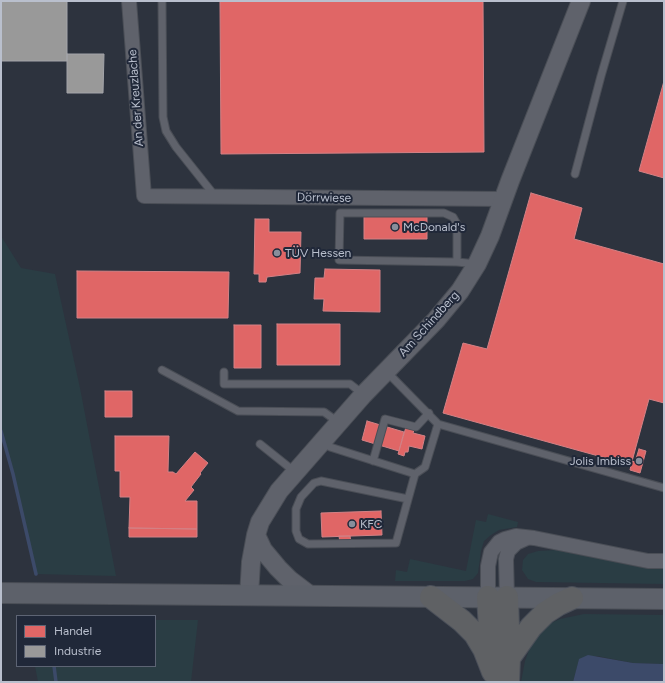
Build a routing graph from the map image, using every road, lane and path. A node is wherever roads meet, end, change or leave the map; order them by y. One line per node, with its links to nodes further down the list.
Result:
1 (129, 1): 6 (street, An der Kreuzlache)
2 (162, 1): 7 (lane)
3 (581, 1): 8 (street, Am Schindberg)
4 (623, 1): 5 (lane)
5 (575, 174)
6 (144, 196): 7 (street, Dörrwiese)
7 (215, 196): 8 (street, Dörrwiese)
8 (503, 199): 10 (street, Am Schindberg)
9 (457, 262): 9 (lane); 10 (lane)
10 (477, 264): 12 (street, Am Schindberg)
11 (162, 370): 16 (lane)
12 (386, 371): 14 (street, Am Schindberg); 15 (lane)
13 (224, 372): 14 (lane)
14 (363, 395): 16 (street, Am Schindberg)
15 (428, 413): 17 (lane); 20 (lane)
16 (338, 422): 18 (street, Am Schindberg)
17 (438, 424): 22 (lane); 23 (lane)
18 (322, 441): 20 (lane); 21 (street, Am Schindberg)
19 (260, 444): 21 (lane)
20 (373, 461): 22 (lane)
21 (295, 472): 25 (street, Am Schindberg)
22 (415, 474): 24 (lane)
23 (664, 488)
24 (408, 499): 24 (lane)
25 (256, 536): 29 (street, Am Schindberg); 30 (street)
26 (534, 538): 27 (street); 32 (street); 32 (street)
27 (664, 561)
28 (1, 593): 29 (main road)
29 (249, 596): 30 (main road)
30 (311, 596): 31 (main road)
31 (431, 597): 32 (main road); 36 (highway)
32 (498, 597): 33 (main road); 35 (highway); 36 (highway)
33 (572, 598): 34 (main road); 35 (highway)
34 (664, 599)
35 (509, 658): 36 (highway)
36 (498, 679)

